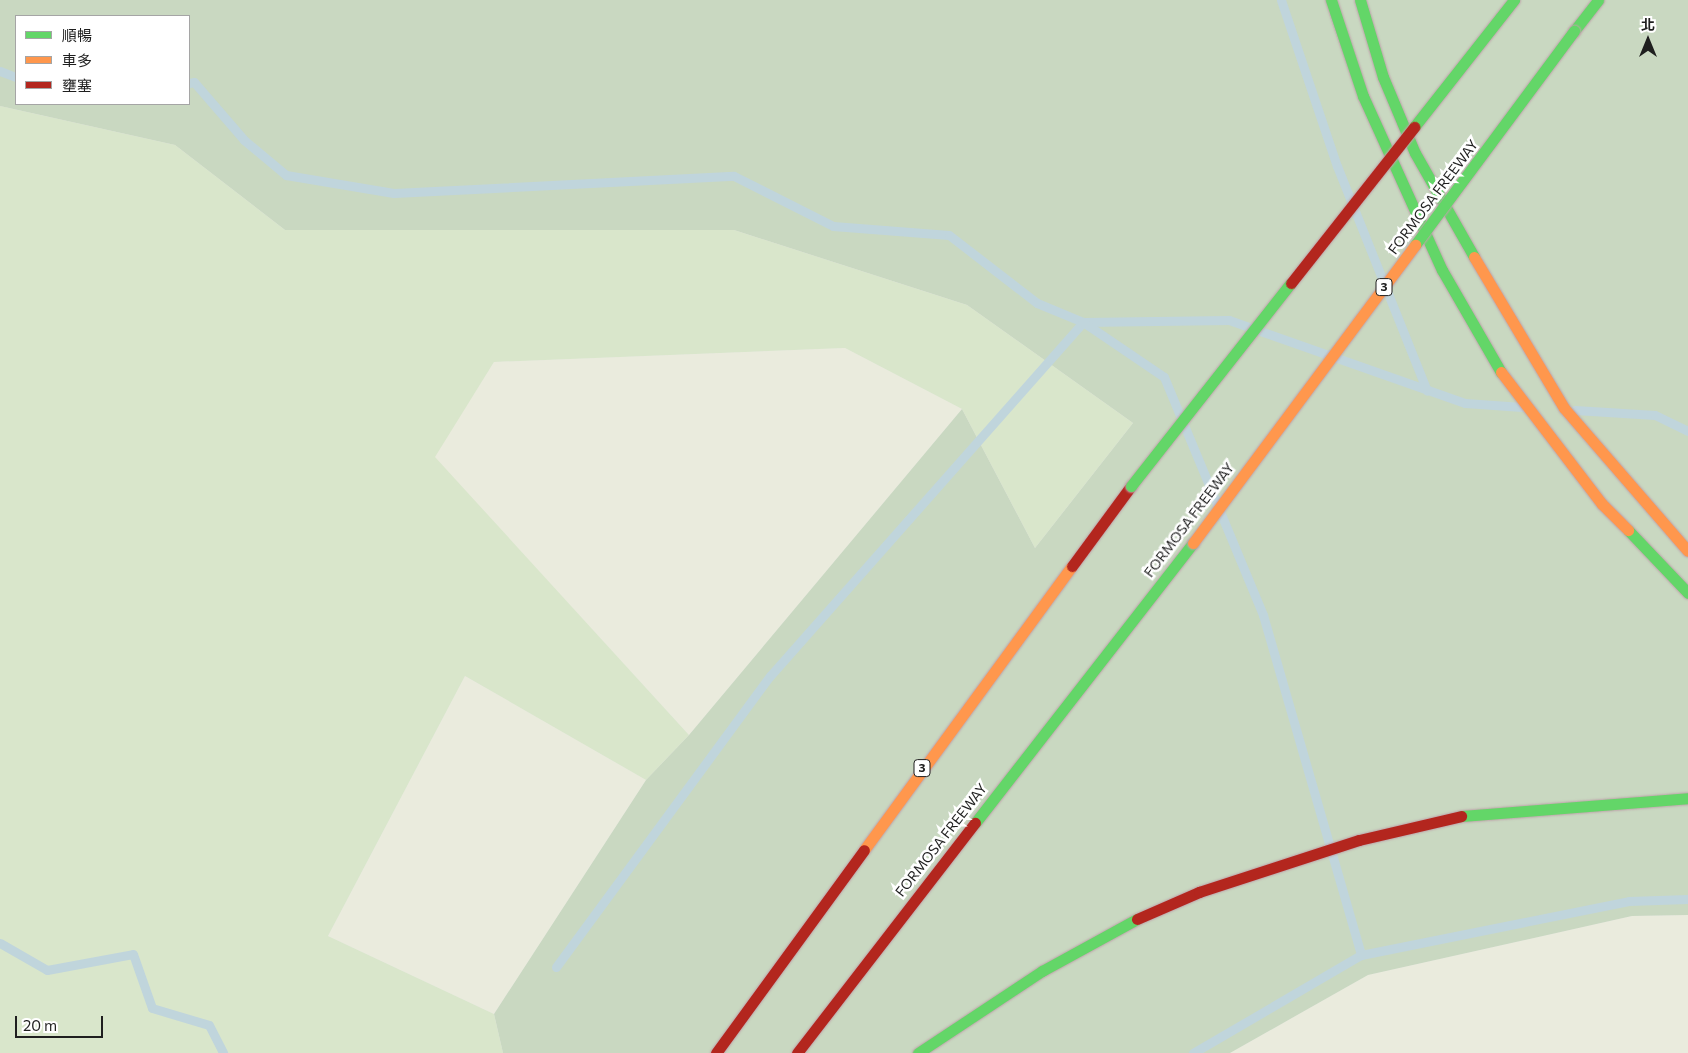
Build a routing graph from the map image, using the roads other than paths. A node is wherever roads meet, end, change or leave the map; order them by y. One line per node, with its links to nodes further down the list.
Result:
1 (1331, 0): 6 (highway)
2 (1360, 0): 5 (highway)
3 (1514, 0): 8 (highway, 3, bridge)
4 (1598, 0): 9 (highway, FORMOSA FREEWAY / 3, bridge)
5 (1688, 551)
6 (1688, 593)
7 (1688, 798): 10 (highway)
8 (716, 1053)
9 (796, 1053)
10 (918, 1053)

